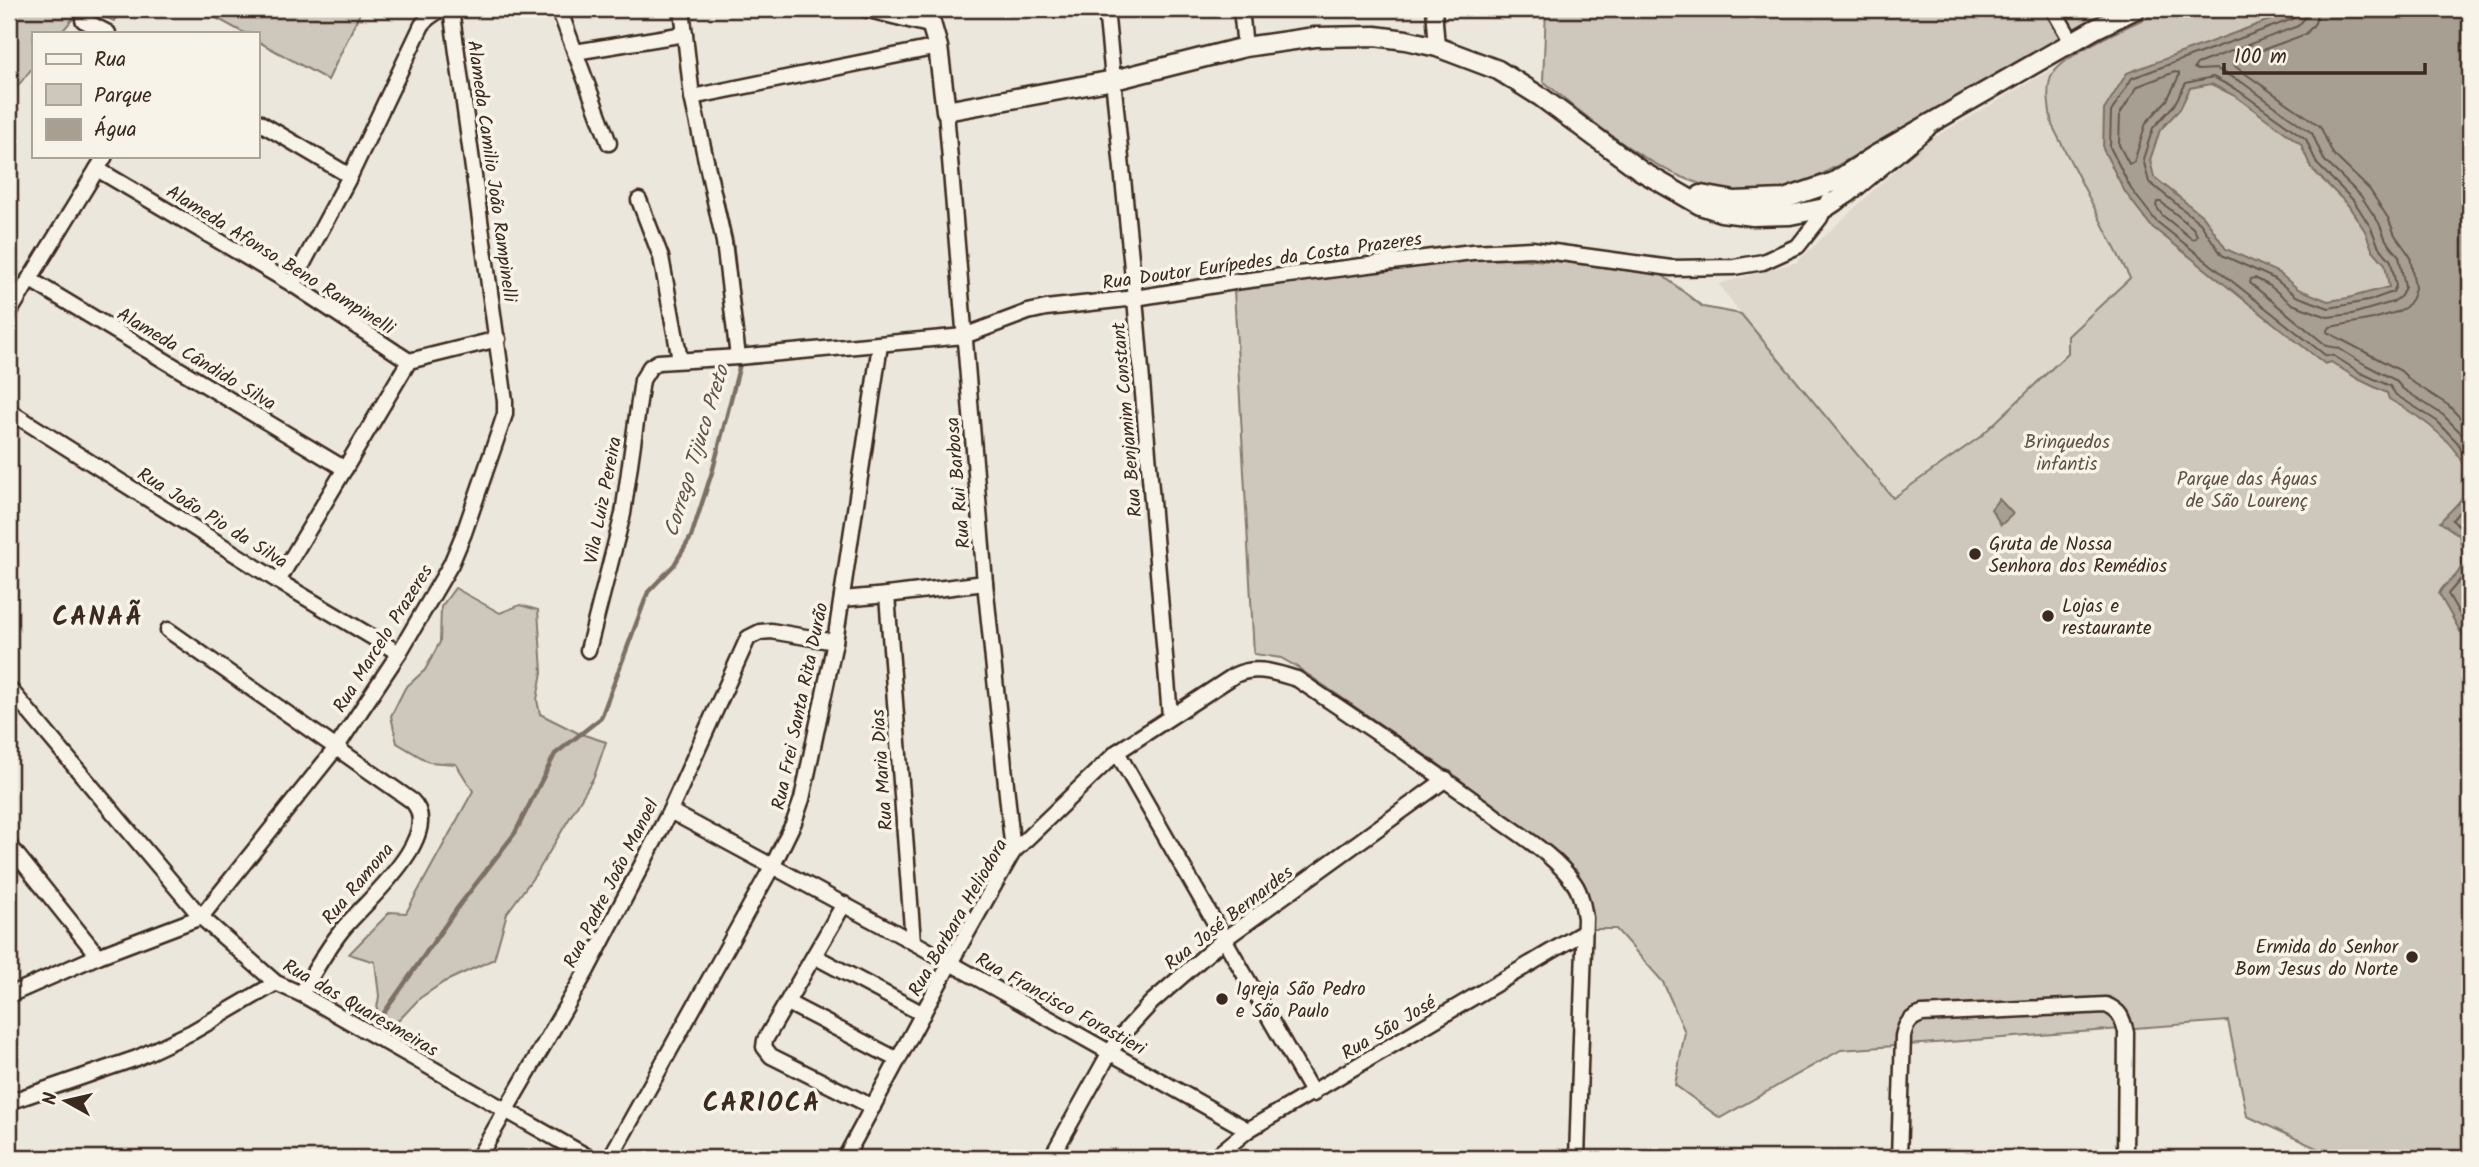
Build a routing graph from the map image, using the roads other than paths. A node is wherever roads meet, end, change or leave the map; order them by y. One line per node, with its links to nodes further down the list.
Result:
1 (441, 9): 29 (street)
2 (451, 9): 39 (street, Alameda Camilio João Rampinelli)
3 (559, 9): 20 (street)
4 (682, 9): 15 (street)
5 (865, 9): 13 (street)
6 (927, 9): 13 (main road)
7 (1107, 9): 21 (street, Rua Benjamim Constant)
8 (1241, 9): 18 (street)
9 (1434, 9): 19 (street)
10 (2053, 9): 16 (street)
11 (2127, 11): 16 (main road)
12 (83, 20): 14 (street)
13 (933, 26): 17 (main road)
14 (106, 32)
15 (685, 34): 20 (street); 22 (street)
16 (2072, 42): 25 (main road)
17 (938, 47): 22 (street); 23 (main road)
18 (1245, 47): 19 (main road); 21 (main road)
19 (1437, 47): 31 (main road)
20 (575, 52): 26 (street)
21 (1114, 80): 23 (main road); 36 (street, Rua Benjamim Constant)
22 (692, 97): 41 (street)
23 (946, 111): 38 (street, Rua Rui Barbosa)
24 (259, 122): 29 (street)
25 (1926, 128): 30 (main road); 33 (main road)
26 (609, 143)
27 (104, 158): 28 (street)
28 (97, 169): 34 (street); 35 (street, Alameda Afonso Beno Rampinelli)
29 (350, 176): 35 (street)
30 (1834, 182): 31 (main road); 33 (street, Rua Doutor Eurípedes da Costa Prazeres)
31 (1664, 183): 33 (main road)
32 (639, 200): 42 (street)
33 (1825, 208): 36 (street, Rua Doutor Eurípedes da Costa Prazeres)
34 (29, 279): 37 (street); 46 (street, Alameda Cândido Silva)
35 (292, 284): 43 (street, Alameda Afonso Beno Rampinelli)
36 (1135, 298): 38 (street, Rua Doutor Eurípedes da Costa Prazeres); 56 (street, Rua Benjamim Constant)
37 (9, 313)
38 (964, 336): 40 (street, Rua Doutor Eurípedes da Costa Prazeres); 48 (street, Rua Rui Barbosa)
39 (498, 339): 43 (street); 54 (street, Rua Marcelo Prazeres)
40 (880, 345): 41 (street, Rua Doutor Eurípedes da Costa Prazeres); 50 (street, Rua Frei Santa Rita Durão)
41 (738, 357): 42 (street, Rua Doutor Eurípedes da Costa Prazeres)
42 (680, 360): 44 (street, Rua Doutor Eurípedes da Costa Prazeres)
43 (409, 361): 46 (street)
44 (658, 362): 53 (street, Vila Luiz Pereira)
45 (9, 411): 47 (street, Rua João Pio da Silva)
46 (345, 469): 47 (street)
47 (278, 581): 54 (street, Rua João Pio da Silva)
48 (985, 583): 49 (street); 62 (street, Rua Rui Barbosa)
49 (887, 596): 50 (street); 68 (street, Rua Maria Dias)
50 (843, 598): 52 (street, Rua Frei Santa Rita Durão)
51 (168, 630): 57 (street)
52 (835, 642): 60 (street, Rua Padre João Manoel); 63 (street, Rua Frei Santa Rita Durão)
53 (588, 650)
54 (399, 653): 57 (street, Rua Marcelo Prazeres)
55 (9, 688): 65 (street, Rua das Quaresmeiras)
56 (1170, 716): 58 (street, Rua Barbara Heliodora); 59 (street, Rua Barbara Heliodora)
57 (336, 748): 65 (street, Rua Marcelo Prazeres); 73 (street, Rua Ramona)
58 (1117, 752): 62 (street, Rua Barbara Heliodora); 67 (street)
59 (1446, 779): 66 (street); 67 (street, Rua José Bernardes)
60 (670, 810): 63 (street, Rua Francisco Forastieri); 82 (street, Rua Padre João Manoel)
61 (9, 845): 69 (street)
62 (1013, 852): 71 (street, Rua Barbara Heliodora)
63 (773, 865): 64 (street, Rua Francisco Forastieri); 86 (street, Rua Frei Santa Rita Durão)
64 (844, 904): 68 (street, Rua Francisco Forastieri); 70 (street)
65 (201, 917): 69 (street); 72 (street, Rua das Quaresmeiras)
66 (1584, 932): 79 (street, Rua São José); 90 (street)
67 (1223, 940): 77 (street, Rua José Bernardes); 79 (street)
68 (913, 942): 71 (street, Rua Francisco Forastieri)
69 (98, 956): 74 (street)
70 (814, 956): 75 (street); 76 (street)
71 (950, 963): 76 (street, Rua Barbara Heliodora); 77 (street, Rua Francisco Forastieri)
72 (276, 983): 73 (street, Rua das Quaresmeiras); 80 (street)
73 (301, 994): 82 (street, Rua das Quaresmeiras)
74 (9, 995)
75 (788, 1003): 78 (street); 81 (street)
76 (923, 1014): 78 (street, Rua Barbara Heliodora)
77 (1110, 1052): 83 (street, Rua Francisco Forastieri); 88 (street, Rua José Bernardes)
78 (898, 1060): 81 (street, Rua Barbara Heliodora)
79 (1312, 1094): 83 (street, Rua São José)
80 (9, 1102)
81 (873, 1107): 87 (street, Rua Barbara Heliodora)
82 (503, 1111): 84 (street, Rua Padre João Manoel); 85 (street, Rua das Quaresmeiras)
83 (1248, 1130): 89 (street, Rua São José)
84 (478, 1158)
85 (590, 1158)
86 (610, 1158)
87 (845, 1158)
88 (1051, 1158)
89 (1214, 1158)
90 (1577, 1158)
91 (1899, 1158): 92 (street)
92 (2125, 1158)

